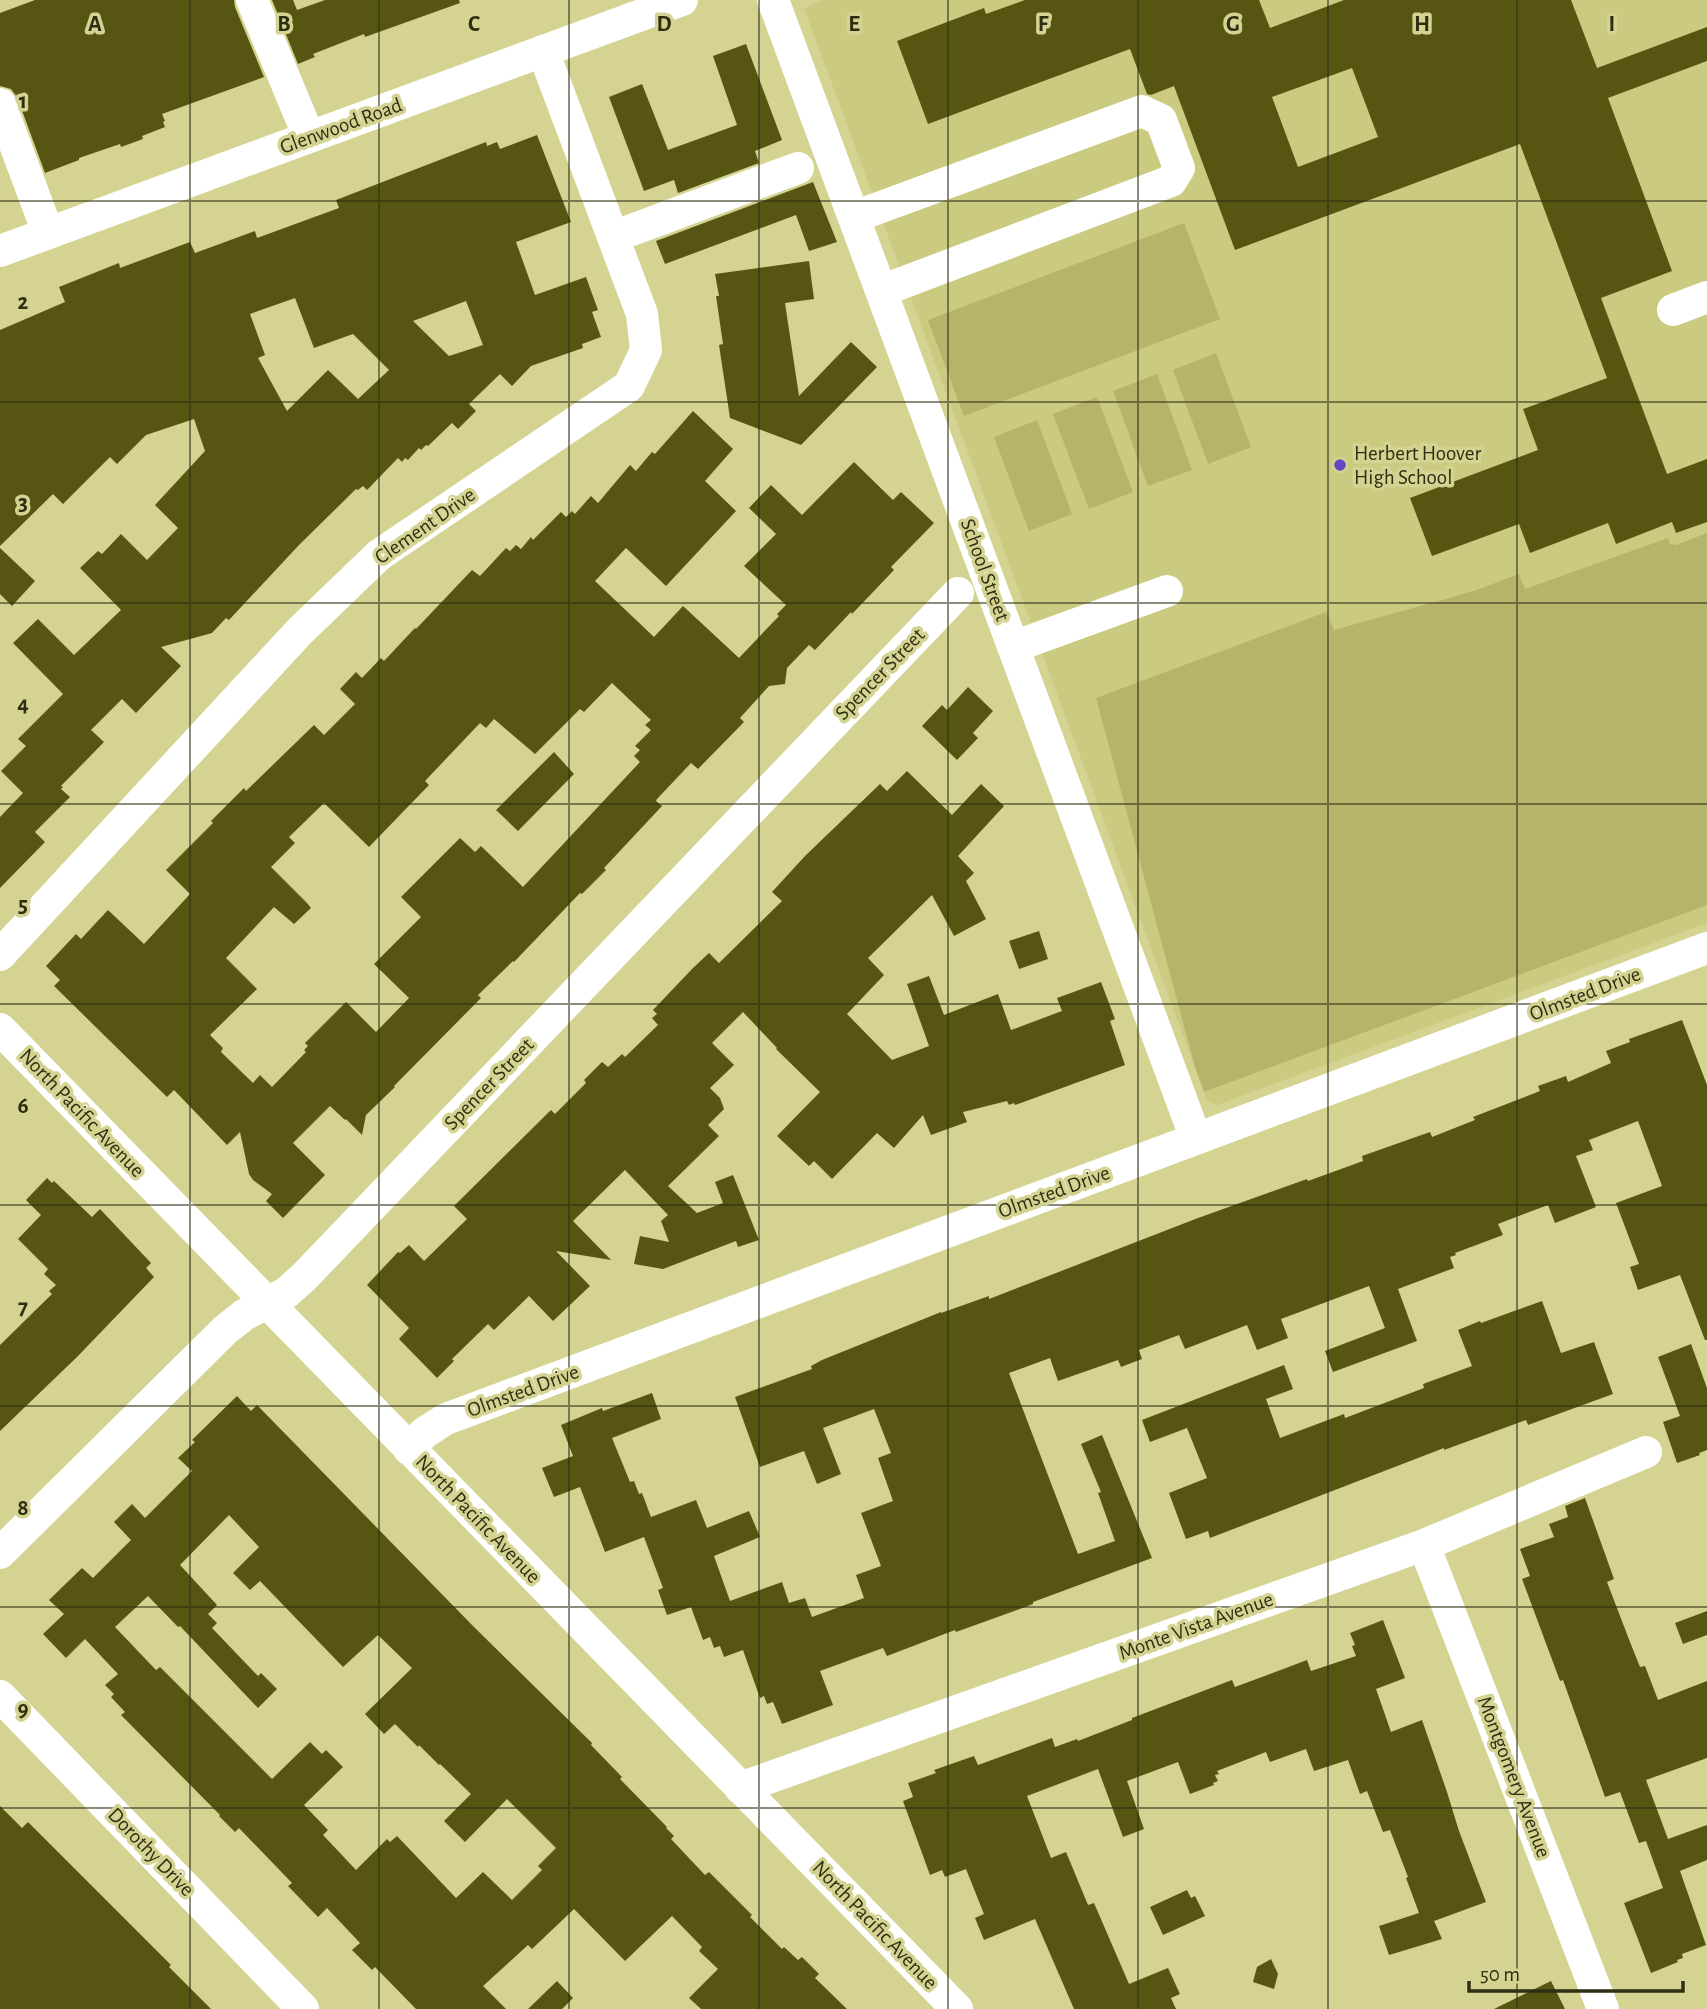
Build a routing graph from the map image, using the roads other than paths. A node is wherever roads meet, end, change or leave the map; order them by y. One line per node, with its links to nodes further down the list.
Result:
1 (252, 0): 7 (street)
2 (681, 0): 4 (street, Glenwood Road)
3 (773, 0): 9 (street, School Street)
4 (627, 9): 5 (street, Glenwood Road)
5 (543, 51): 7 (street, Glenwood Road); 11 (street, Clement Drive)
6 (0, 104): 10 (street)
7 (309, 137): 10 (street, Glenwood Road)
8 (798, 168): 11 (street)
9 (854, 217): 13 (street, School Street); 13 (street)
10 (48, 233): 12 (street, Glenwood Road)
11 (613, 237): 20 (street, Clement Drive)
12 (0, 251)
13 (881, 291): 18 (street, School Street)
14 (1707, 297): 15 (street)
15 (1673, 310)
16 (1167, 591): 18 (street)
17 (958, 593): 23 (street, Spencer Street)
18 (1013, 647): 22 (street, School Street)
19 (1707, 948): 22 (street, Olmsted Drive)
20 (0, 955)
21 (0, 1029): 23 (street, North Pacific Avenue)
22 (1196, 1139): 24 (street, Olmsted Drive)
23 (268, 1303): 24 (street, North Pacific Avenue); 27 (street, Spencer Street)
24 (409, 1448): 29 (street, North Pacific Avenue)
25 (1646, 1452): 26 (street, Monte Vista Avenue)
26 (1424, 1545): 29 (street, Monte Vista Avenue); 32 (street, Montgomery Avenue)
27 (0, 1553)
28 (0, 1696): 30 (street, Dorothy Drive)
29 (740, 1788): 31 (street, North Pacific Avenue)
30 (303, 2009)
31 (957, 2009)
32 (1604, 2009)

